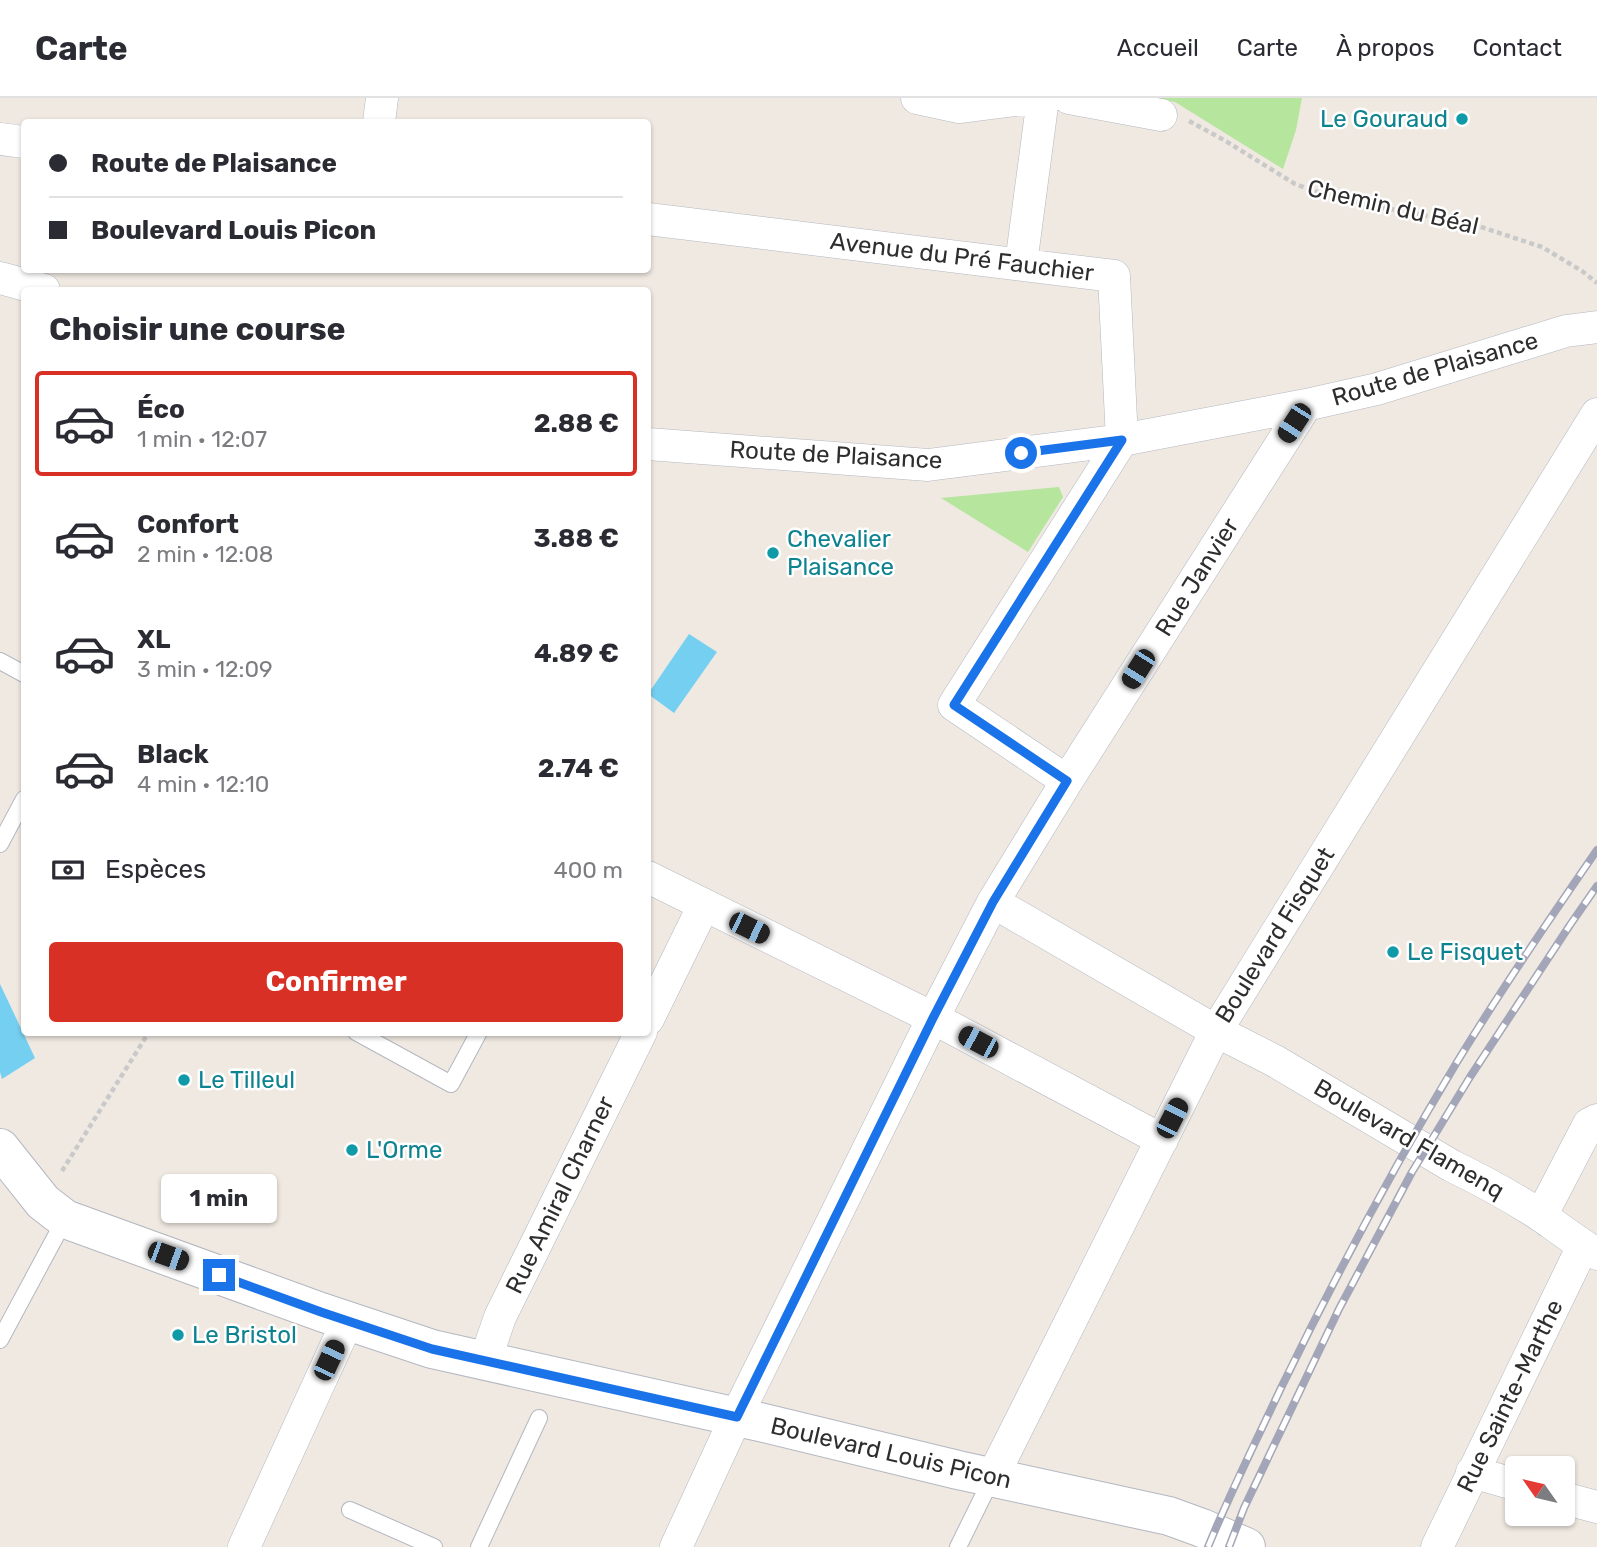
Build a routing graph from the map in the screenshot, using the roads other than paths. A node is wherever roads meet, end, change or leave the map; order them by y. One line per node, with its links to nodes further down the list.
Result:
1 (382, 98): 8 (street)
2 (917, 98): 3 (street)
3 (1032, 98)
4 (1043, 98): 12 (street)
5 (1069, 98): 6 (street)
6 (1132, 104): 7 (street)
7 (1161, 115)
8 (379, 119)
9 (0, 139): 10 (street)
10 (21, 142)
11 (651, 219): 12 (street, Avenue du Pré Fauchier)
12 (1021, 264): 18 (street, Avenue du Pré Fauchier)
13 (0, 278): 14 (street)
14 (33, 287)
15 (1597, 327): 16 (street, Route de Plaisance)
16 (1306, 405): 18 (street, Route de Plaisance); 22 (street, Rue Janvier)
17 (1597, 414): 30 (street, Boulevard Fisquet)
18 (1122, 440): 19 (street, Route de Plaisance); 22 (street)
19 (651, 444)
20 (0, 661): 21 (lane)
21 (21, 672)
22 (1067, 781): 26 (street, Rue Janvier)
23 (21, 805): 24 (lane)
24 (0, 844)
25 (651, 878): 27 (street)
26 (993, 902): 29 (street, Rue Janvier); 30 (street, Boulevard Flamenq)
27 (704, 905): 28 (street); 29 (street)
28 (651, 1012)
29 (933, 1018): 35 (street); 43 (street, Rue Janvier)
30 (1216, 1031): 35 (street, Boulevard Fisquet); 38 (street, Boulevard Flamenq)
31 (363, 1036): 32 (lane)
32 (477, 1036)
33 (638, 1036): 42 (street, Rue Amiral Charner)
34 (1597, 1120): 38 (street)
35 (1162, 1140): 46 (street, Boulevard Fisquet)
36 (0, 1148): 37 (street)
37 (54, 1210): 40 (street, Boulevard Louis Picon); 41 (lane)
38 (1541, 1216): 39 (street, Boulevard Flamenq)
39 (1590, 1250): 45 (street, Rue Sainte-Marthe)
40 (348, 1320): 42 (street, Boulevard Louis Picon); 51 (street)
41 (0, 1340)
42 (485, 1361): 43 (street, Boulevard Louis Picon)
43 (737, 1417): 46 (street, Boulevard Louis Picon); 54 (street, Rue Janvier)
44 (539, 1418): 53 (lane)
45 (1472, 1472): 47 (street); 57 (street, Rue Sainte-Marthe)
46 (992, 1478): 55 (lane); 56 (street, Boulevard Louis Picon)
47 (1505, 1482)
48 (1575, 1501): 49 (street)
49 (1597, 1507)
50 (350, 1510): 52 (lane)
51 (244, 1547)
52 (434, 1547)
53 (479, 1547)
54 (676, 1547)
55 (958, 1547)
56 (1246, 1547)
57 (1437, 1547)

